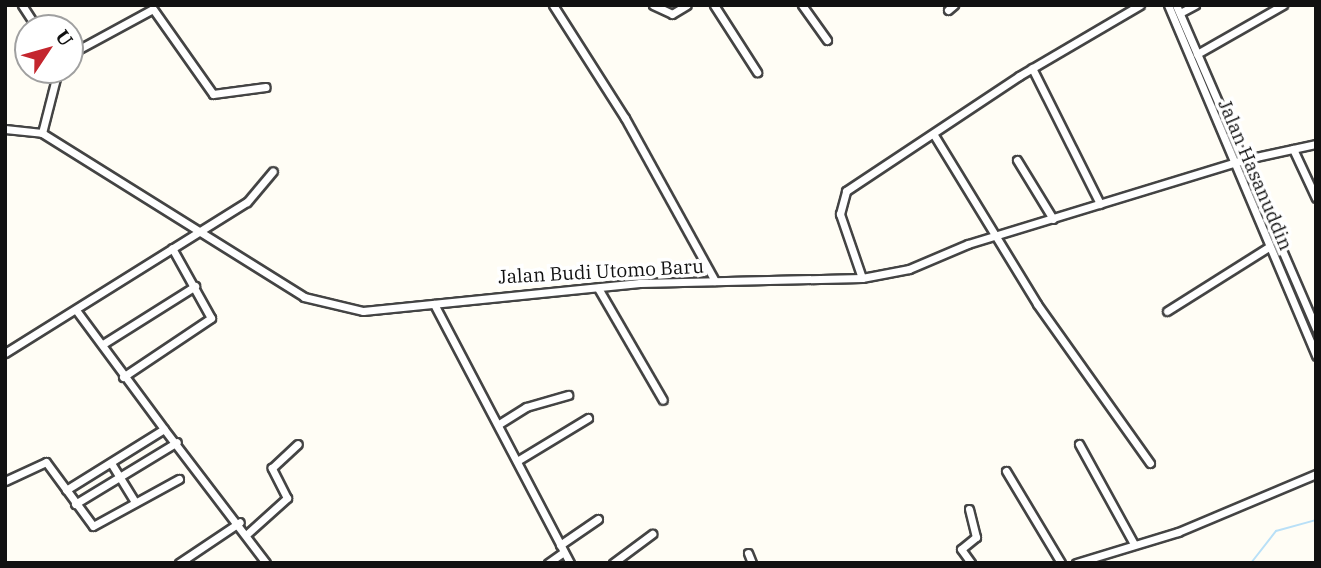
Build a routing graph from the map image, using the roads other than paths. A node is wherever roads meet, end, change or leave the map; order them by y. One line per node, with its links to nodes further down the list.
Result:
1 (553, 5): 36 (street)
2 (653, 5): 3 (street)
3 (687, 5)
4 (714, 5): 16 (street)
5 (802, 5): 12 (street)
6 (1140, 5): 15 (street)
7 (1168, 5): 11 (street, Jalan Hasanuddin)
8 (1195, 5): 10 (street)
9 (1283, 5): 14 (street)
10 (1178, 9): 11 (street, Jalan Hasanuddin)
11 (1183, 30): 14 (street, Jalan Hasanuddin); 26 (street, Jalan Hasanuddin)
12 (827, 40)
13 (84, 46): 18 (street)
14 (1197, 54): 25 (street, Jalan Hasanuddin)
15 (1032, 68): 21 (street); 29 (street)
16 (757, 72)
17 (54, 84): 20 (street)
18 (266, 87)
19 (5, 130): 20 (street, Jalan Budi Utomo Baru)
20 (42, 133): 31 (street, Jalan Budi Utomo Baru)
21 (934, 135): 32 (street); 35 (street)
22 (1316, 144): 23 (street, Jalan Budi Utomo Baru)
23 (1293, 149): 25 (street, Jalan Budi Utomo Baru); 28 (street)
24 (1017, 160): 30 (street)
25 (1242, 160): 26 (street, Jalan Budi Utomo Baru); 42 (street, Jalan Hasanuddin)
26 (1232, 163): 29 (street, Jalan Budi Utomo Baru); 33 (street, Jalan Hasanuddin)
27 (273, 171): 31 (street)
28 (1316, 198)
29 (1100, 204): 30 (street, Jalan Budi Utomo Baru)
30 (1053, 219): 32 (street, Jalan Budi Utomo Baru)
31 (198, 231): 34 (street); 39 (street, Jalan Budi Utomo Baru)
32 (994, 236): 35 (street, Jalan Budi Utomo Baru); 57 (street)
33 (1267, 247): 41 (street); 45 (street, Jalan Hasanuddin)
34 (172, 248): 37 (street); 40 (street)
35 (862, 278): 36 (street, Jalan Budi Utomo Baru)
36 (715, 281): 38 (street, Jalan Budi Utomo Baru)
37 (195, 286): 43 (street); 46 (street)
38 (598, 288): 39 (street, Jalan Budi Utomo Baru); 48 (street)
39 (434, 304): 50 (street)
40 (76, 310): 43 (street); 44 (street)
41 (1167, 311)
42 (1316, 329)
43 (103, 344): 46 (street)
44 (5, 353)
45 (1316, 356)
46 (122, 377): 51 (street)
47 (568, 395): 50 (street)
48 (663, 400)
49 (588, 418): 55 (street)
50 (499, 424): 55 (street)
51 (164, 429): 52 (street); 56 (street)
52 (177, 442): 60 (street); 68 (street)
53 (298, 444): 69 (street)
54 (1079, 444): 71 (street)
55 (517, 461): 72 (street)
56 (111, 463): 60 (street); 63 (street)
57 (1150, 463)
58 (1006, 471): 81 (street)
59 (1316, 474): 71 (street)
60 (120, 477): 64 (street); 65 (street)
61 (179, 480): 64 (street)
62 (5, 481): 63 (street)
63 (66, 490): 65 (street)
64 (135, 502): 65 (street)
65 (75, 504)
66 (970, 509): 80 (street)
67 (598, 519): 72 (street)
68 (240, 522): 69 (street); 74 (street)
69 (247, 534): 75 (street)
70 (652, 534): 78 (street)
71 (1134, 544): 82 (street)
72 (562, 548): 76 (street); 77 (street)
73 (748, 553): 79 (street)
74 (179, 563)
75 (266, 563)
76 (548, 563)
77 (570, 563)
78 (613, 563)
79 (752, 563)
80 (971, 563)
81 (1061, 563)
82 (1076, 563)

